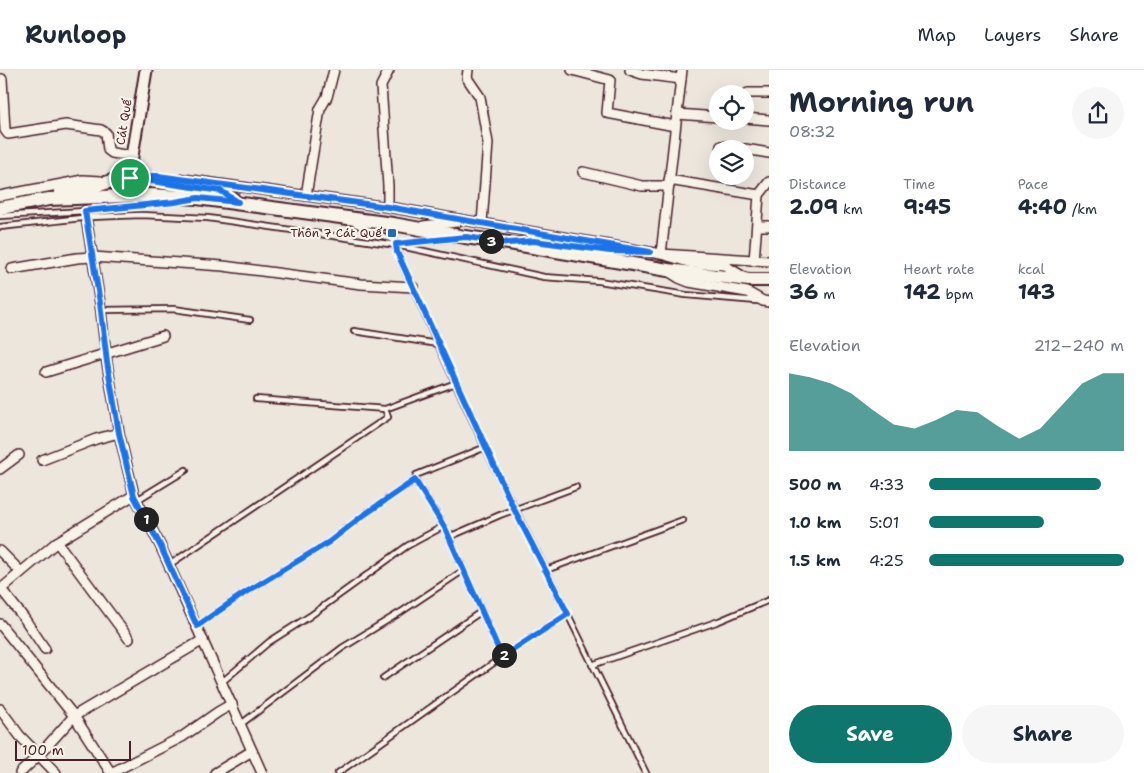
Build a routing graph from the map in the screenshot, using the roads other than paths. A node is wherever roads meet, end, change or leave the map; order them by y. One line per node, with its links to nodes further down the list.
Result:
1 (146, 70): 18 (street, Cát Quế)
2 (334, 70): 26 (street)
3 (389, 70): 30 (street)
4 (468, 70): 36 (street)
5 (572, 70): 15 (street)
6 (630, 70): 7 (street)
7 (681, 75): 11 (street)
8 (2, 79): 18 (street)
9 (754, 93): 10 (street)
10 (769, 93)
11 (677, 114): 12 (street); 15 (street)
12 (709, 116)
13 (754, 119): 14 (street)
14 (769, 120)
15 (676, 126): 23 (street)
16 (754, 150): 17 (street)
17 (769, 153)
18 (132, 156): 20 (street, Cát Quế)
19 (583, 172): 23 (street)
20 (130, 178): 21 (main road); 26 (street); 29 (main road)
21 (105, 182): 25 (street); 27 (main road)
22 (769, 182): 24 (street)
23 (669, 183): 24 (street); 45 (street)
24 (759, 195): 37 (street)
25 (0, 196)
26 (306, 196): 30 (street)
27 (49, 198): 28 (main road); 31 (main road)
28 (198, 198): 29 (main road); 32 (lane)
29 (238, 202): 34 (main road)
30 (388, 207): 35 (street)
31 (0, 208)
32 (86, 214): 33 (lane); 39 (lane); 43 (lane); 46 (street)
33 (0, 216)
34 (335, 216): 40 (main road); 43 (lane)
35 (467, 220): 36 (street); 40 (street)
36 (482, 223): 44 (street)
37 (757, 226): 38 (street); 47 (street)
38 (769, 226)
39 (0, 227)
40 (414, 227): 41 (main road)
41 (466, 237): 42 (main road); 43 (lane)
42 (509, 243): 44 (street); 50 (main road)
43 (396, 244): 53 (lane); 54 (lane)
44 (650, 252): 45 (street)
45 (661, 254): 47 (street); 51 (street)
46 (93, 257): 49 (street); 53 (street); 55 (street)
47 (754, 261): 48 (street)
48 (769, 261)
49 (12, 269)
50 (668, 270): 51 (main road); 54 (street)
51 (749, 280): 52 (main road)
52 (769, 280)
53 (413, 287): 59 (lane)
54 (766, 301)
55 (101, 310): 56 (lane); 60 (street)
56 (250, 320)
57 (354, 331): 59 (lane)
58 (162, 336): 60 (street)
59 (438, 344): 62 (lane)
60 (106, 352): 61 (street); 65 (street)
61 (46, 372)
62 (456, 383): 64 (lane); 66 (lane)
63 (256, 399): 64 (lane)
64 (385, 409): 80 (lane)
65 (119, 433): 68 (street); 73 (street)
66 (486, 447): 71 (lane); 74 (lane)
67 (19, 455): 69 (street)
68 (42, 460)
69 (0, 469)
70 (186, 470): 73 (lane)
71 (415, 480): 76 (lane); 88 (lane)
72 (576, 486): 74 (lane)
73 (135, 498): 78 (street); 80 (street)
74 (514, 509): 77 (lane); 82 (lane)
75 (682, 520): 82 (lane)
76 (444, 526): 77 (lane); 95 (lane)
77 (449, 537): 81 (lane)
78 (57, 542): 83 (street); 89 (street)
79 (0, 551): 83 (street)
80 (169, 565): 88 (street)
81 (464, 570): 85 (lane); 100 (lane)
82 (546, 570): 86 (lane)
83 (21, 572): 91 (street)
84 (769, 600): 93 (lane)
85 (482, 611): 92 (lane); 94 (lane)
86 (568, 614): 92 (lane); 93 (lane)
87 (0, 624): 98 (street)
88 (197, 626): 90 (street)
89 (129, 639)
90 (203, 640): 95 (street); 98 (street)
91 (45, 649)
92 (502, 657): 109 (lane)
93 (592, 665): 110 (lane)
94 (383, 678)
95 (222, 682): 96 (street)
96 (232, 704): 100 (street); 106 (street)
97 (0, 709): 99 (street)
98 (74, 716): 103 (street); 106 (street)
99 (7, 719): 101 (street); 103 (street)
100 (241, 724): 102 (street)
101 (0, 726)
102 (252, 751): 107 (street); 108 (street)
103 (39, 755): 104 (street); 105 (street)
104 (20, 773)
105 (56, 773)
106 (111, 773)
107 (215, 773)
108 (262, 773)
109 (338, 773)
110 (646, 773)

